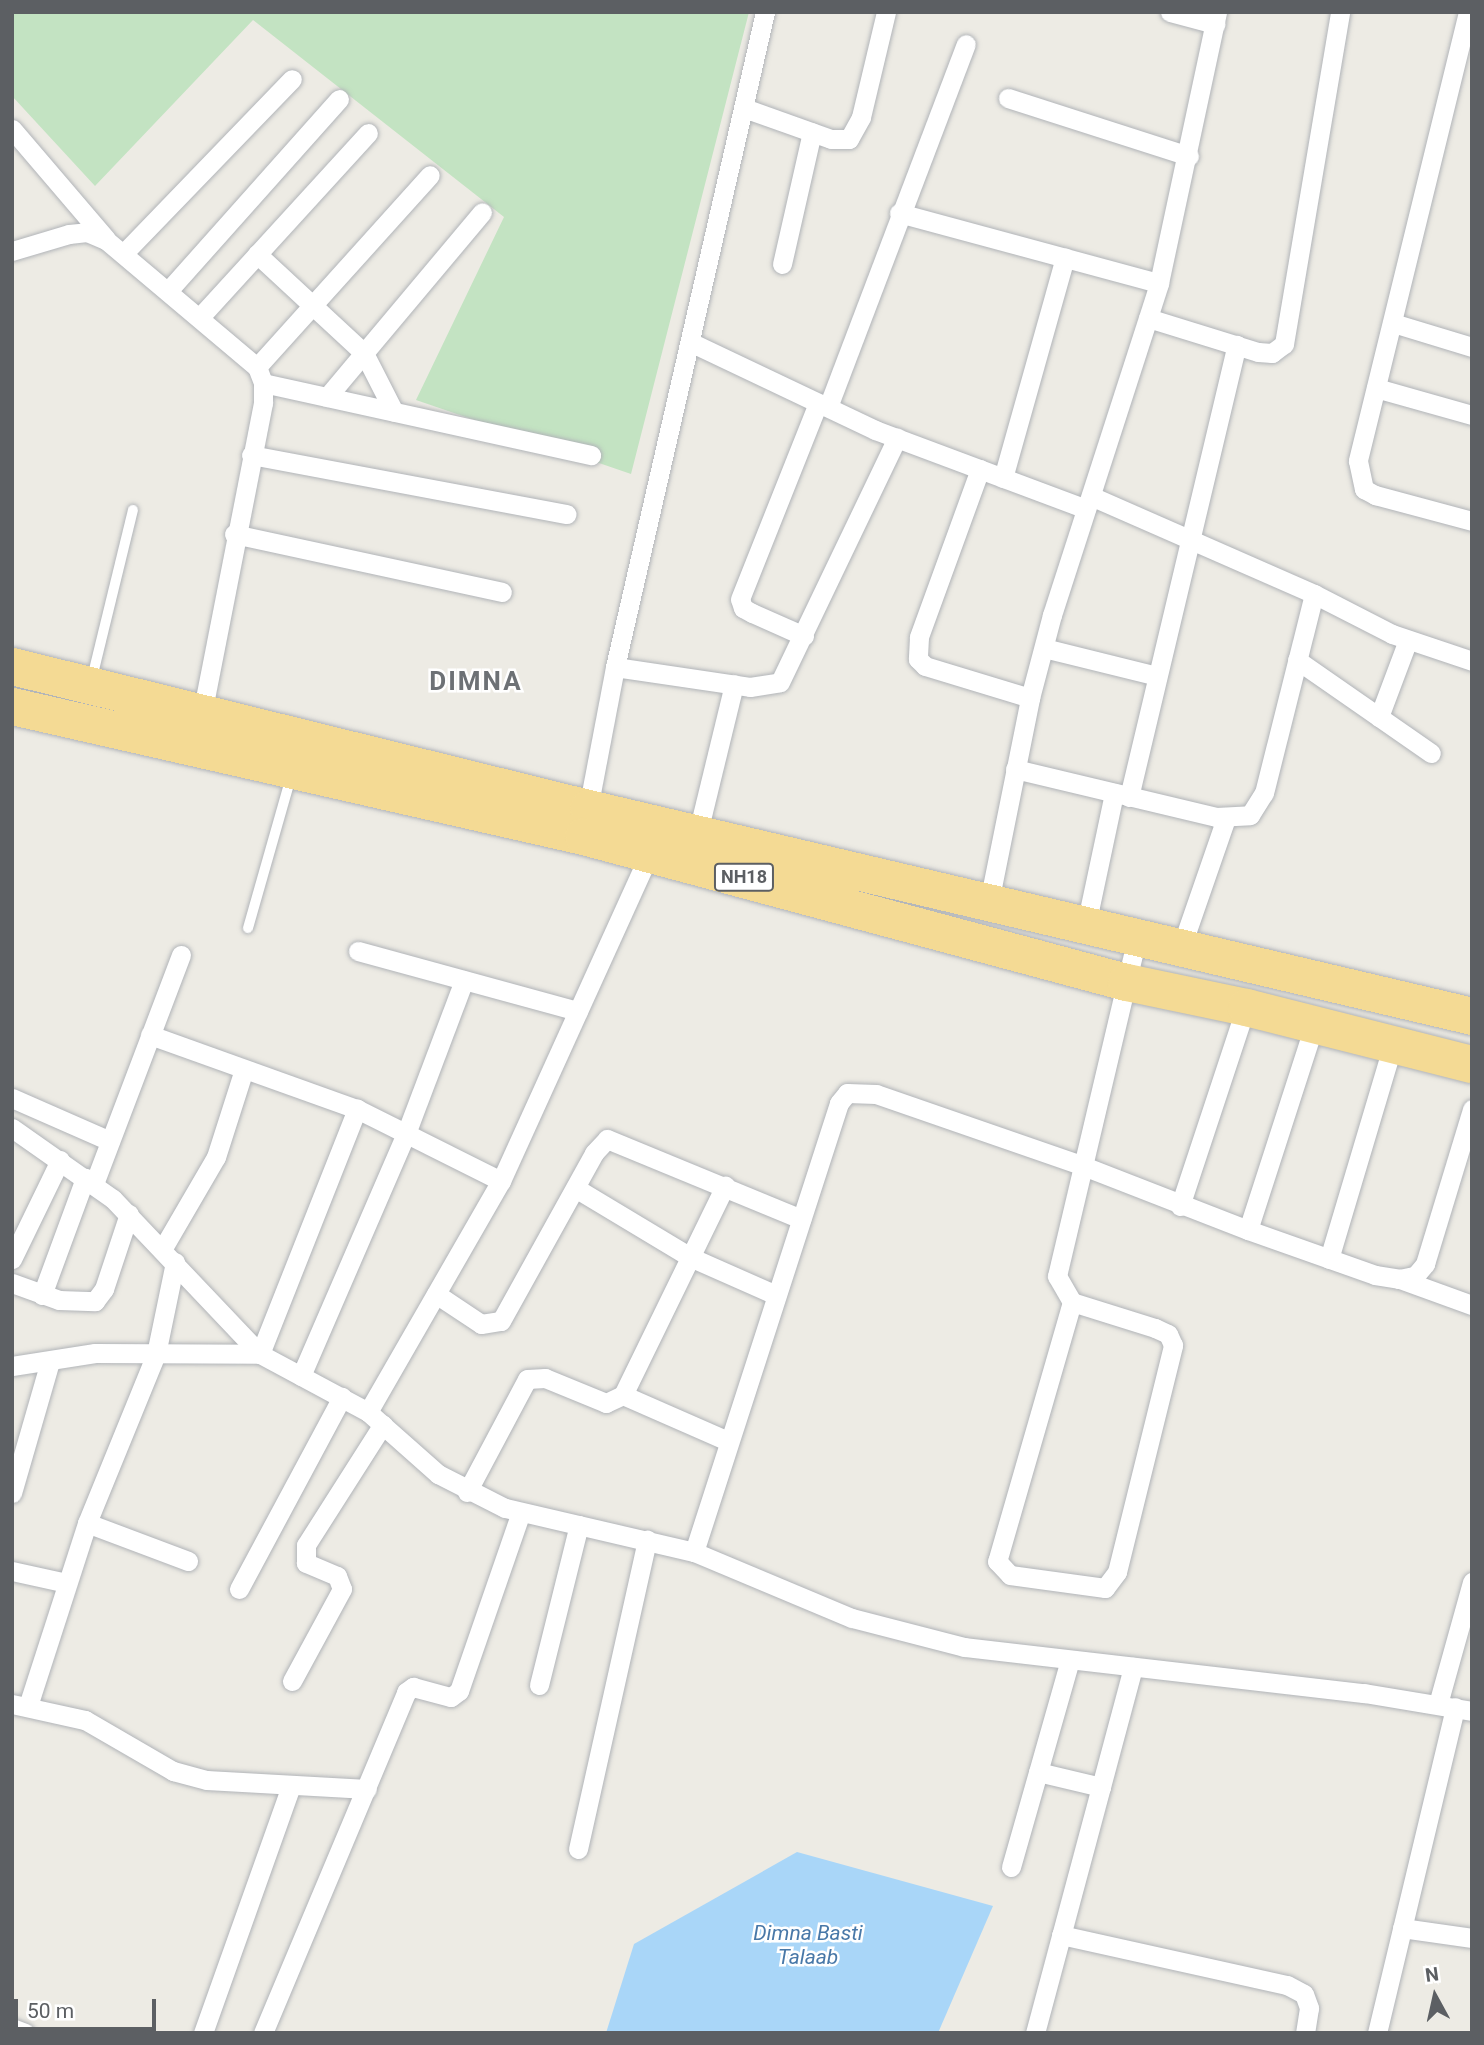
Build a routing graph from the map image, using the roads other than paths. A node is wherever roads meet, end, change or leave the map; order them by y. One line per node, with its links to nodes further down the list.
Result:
1 (765, 12): 11 (street)
2 (886, 12): 13 (street)
3 (1170, 12): 6 (street)
4 (1340, 12): 32 (street)
5 (1470, 12): 30 (street)
6 (1216, 18): 15 (street)
7 (966, 44): 18 (street)
8 (292, 79): 21 (street)
9 (1008, 98): 15 (street)
10 (339, 99): 26 (street)
11 (744, 108): 13 (street); 31 (street)
12 (12, 129): 19 (street)
13 (812, 132): 24 (street)
14 (368, 134): 22 (street)
15 (1189, 156): 25 (street)
16 (430, 175): 27 (street)
17 (482, 212): 34 (street)
18 (899, 214): 23 (street); 38 (street)
19 (106, 240): 20 (street); 21 (street)
20 (12, 251)
21 (123, 254): 26 (street)
22 (257, 254): 27 (street); 28 (street)
23 (1065, 258): 25 (street); 45 (street)
24 (782, 264)
25 (1159, 283): 29 (street)
26 (168, 291): 28 (street)
27 (315, 303): 34 (street); 35 (street)
28 (200, 317): 35 (street)
29 (1148, 318): 32 (street); 46 (street)
30 (1393, 323): 33 (street); 36 (street)
31 (692, 343): 38 (street); 60 (street)
32 (1237, 345): 51 (street)
33 (1472, 347)
34 (364, 353): 37 (street); 39 (street)
35 (260, 375): 37 (street); 42 (street)
36 (1376, 388): 40 (street); 49 (street)
37 (327, 397): 39 (street)
38 (823, 405): 41 (street); 54 (street)
39 (394, 412): 43 (street)
40 (1472, 415)
41 (897, 438): 44 (street); 54 (street)
42 (251, 455): 48 (street); 50 (street)
43 (591, 455)
44 (980, 470): 45 (street); 64 (street)
45 (1003, 478): 46 (street)
46 (1088, 503): 51 (street); 56 (street)
47 (133, 510): 63 (lane)
48 (567, 514)
49 (1472, 521)
50 (234, 534): 52 (street); 66 (street)
51 (1188, 538): 53 (street); 61 (street)
52 (502, 592)
53 (1314, 594): 55 (street); 57 (street)
54 (804, 636): 62 (street)
55 (1408, 640): 58 (street); 67 (street)
56 (1044, 648): 61 (street); 64 (street)
57 (1297, 660): 67 (street); 72 (street)
58 (1472, 661)
59 (12, 666): 63 (highway, NH18)
60 (615, 667): 62 (street); 73 (street)
61 (1157, 676): 71 (street)
62 (734, 684): 74 (street)
63 (90, 686): 66 (highway, NH18)
64 (1030, 698): 69 (street)
65 (12, 706): 70 (highway, NH18)
66 (202, 713): 73 (highway, NH18)
67 (1378, 717): 68 (street)
68 (1430, 753)
69 (1015, 769): 71 (street); 76 (street)
70 (293, 770): 73 (highway, NH18); 78 (lane)
71 (1121, 795): 72 (street); 77 (street)
72 (1226, 818): 80 (street)
73 (586, 822): 74 (highway, NH18); 75 (highway, NH18)
74 (698, 832): 76 (highway, NH18)
75 (650, 853): 84 (highway, NH18); 86 (street)
76 (989, 902): 77 (highway, NH18)
77 (1086, 925): 79 (highway, NH18)
78 (248, 928)
79 (1137, 938): 80 (highway, NH18); 84 (street)
80 (1181, 948): 87 (highway, NH18)
81 (358, 951): 83 (street)
82 (181, 955): 89 (street)
83 (464, 980): 86 (street); 97 (street)
84 (1126, 982): 85 (highway, NH18); 100 (street)
85 (1246, 1007): 88 (highway, NH18); 105 (street)
86 (578, 1011): 102 (street)
87 (1472, 1016)
88 (1314, 1026): 90 (highway, NH18); 108 (street)
89 (150, 1035): 92 (street); 98 (street)
90 (1392, 1044): 91 (highway, NH18); 112 (street)
91 (1472, 1064)
92 (244, 1069): 94 (street); 109 (street)
93 (12, 1098): 98 (street)
94 (357, 1109): 97 (street); 121 (street)
95 (1472, 1109): 113 (street)
96 (12, 1128): 99 (street)
97 (407, 1130): 102 (street); 124 (street)
98 (110, 1141): 101 (street)
99 (60, 1160): 101 (street); 111 (street)
100 (1081, 1165): 105 (street); 107 (street); 118 (street)
101 (90, 1181): 106 (street); 116 (street)
102 (500, 1181): 115 (street)
103 (724, 1186): 104 (street); 107 (street); 110 (street)
104 (577, 1189): 110 (street); 115 (street)
105 (1180, 1206): 108 (street)
106 (129, 1214): 109 (street); 116 (street)
107 (801, 1219): 117 (street)
108 (1248, 1230): 112 (street)
109 (169, 1255): 120 (street); 121 (street)
110 (690, 1257): 117 (street); 125 (street)
111 (12, 1259)
112 (1329, 1259): 113 (street)
113 (1399, 1279): 119 (street)
114 (12, 1283): 116 (street)
115 (436, 1294): 127 (street)
116 (42, 1295)
117 (776, 1295): 128 (street)
118 (1072, 1302): 118 (street)
119 (1472, 1305)
120 (156, 1354): 121 (street); 122 (street); 132 (street)
121 (260, 1354): 124 (street)
122 (50, 1360): 123 (street); 130 (street)
123 (12, 1366)
124 (301, 1376): 126 (street)
125 (623, 1395): 128 (street); 129 (street)
126 (342, 1397): 127 (street); 140 (street)
127 (375, 1418): 129 (street); 143 (street)
128 (728, 1441): 135 (street)
129 (467, 1492): 131 (street)
130 (12, 1493)
131 (521, 1512): 133 (street); 150 (street)
132 (87, 1523): 136 (street); 139 (street)
133 (579, 1525): 134 (street); 144 (street)
134 (647, 1540): 135 (street); 151 (street)
135 (694, 1552): 141 (street)
136 (188, 1561)
137 (12, 1572): 139 (street)
138 (1472, 1582): 146 (street)
139 (67, 1583): 145 (street)
140 (239, 1589)
141 (1070, 1660): 142 (street); 147 (street)
142 (1133, 1667): 146 (street); 149 (street)
143 (292, 1681)
144 (539, 1685)
145 (20, 1705): 148 (street)
146 (1455, 1707): 153 (street)
147 (1038, 1772): 149 (street); 152 (street)
148 (291, 1786): 150 (street); 159 (street)
149 (1101, 1787): 154 (street)
150 (367, 1789): 160 (street)
151 (578, 1849)
152 (1011, 1867)
153 (1402, 1928): 155 (street); 163 (street)
154 (1061, 1935): 157 (street); 161 (street)
155 (1472, 1938)
156 (12, 2028): 158 (street)
157 (1306, 2031): 162 (street)
158 (25, 2033)
159 (203, 2033)
160 (263, 2033)
161 (1035, 2033)
162 (1326, 2033)
163 (1377, 2033)

